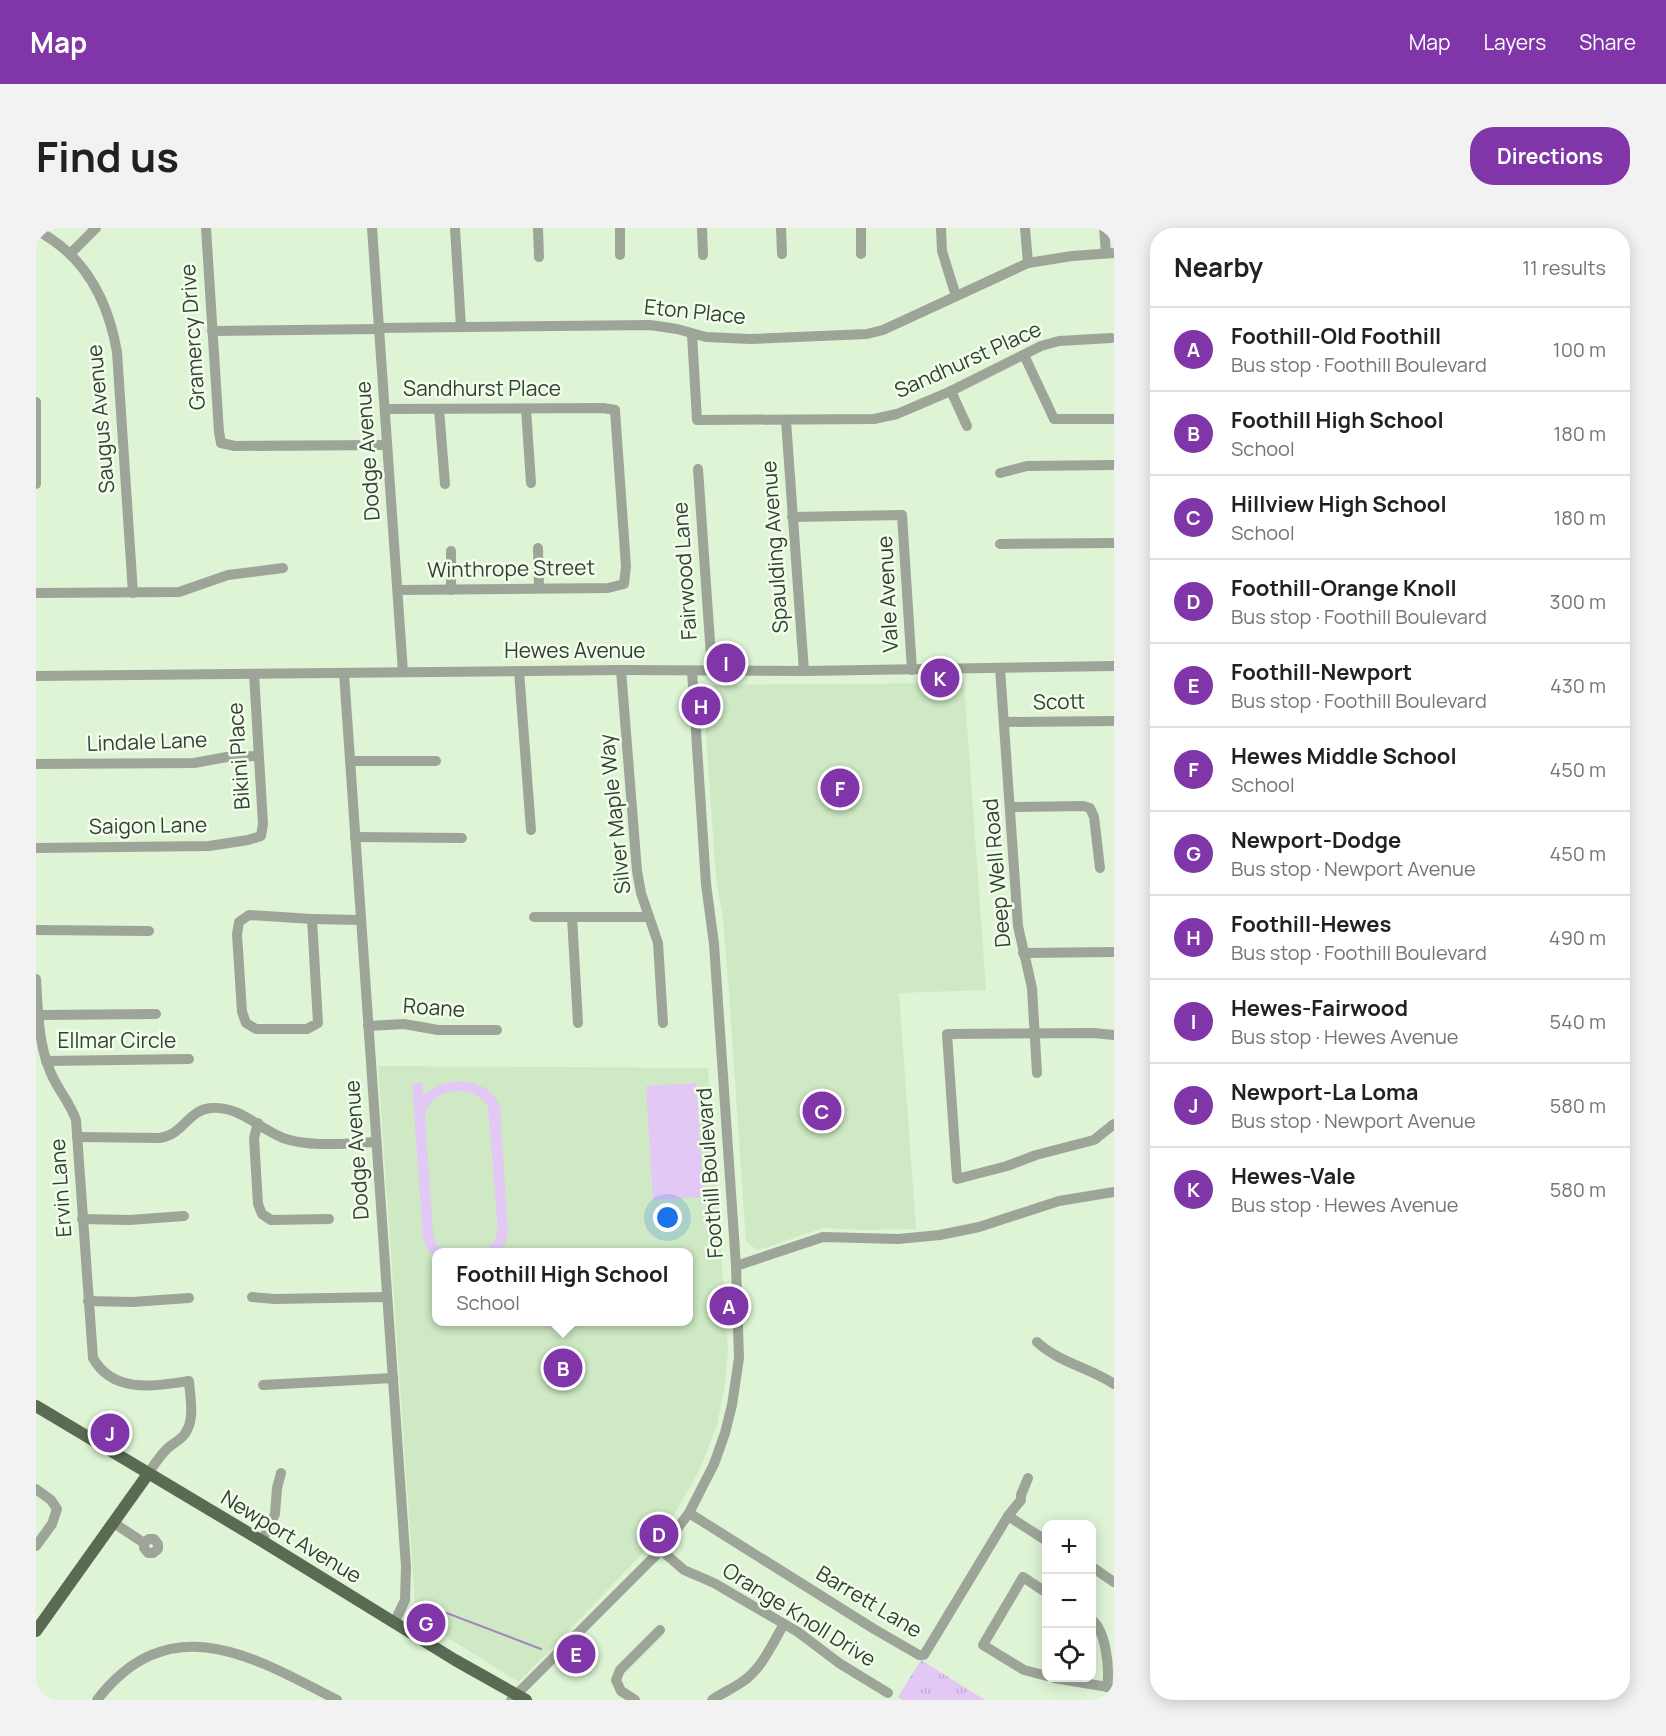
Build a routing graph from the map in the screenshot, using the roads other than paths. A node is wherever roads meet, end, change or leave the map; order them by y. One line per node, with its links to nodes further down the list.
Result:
1 (96, 228): 15 (street)
2 (206, 228): 25 (street, Gramercy Drive)
3 (372, 228): 24 (street, Dodge Avenue)
4 (455, 228): 23 (street)
5 (538, 228): 20 (street)
6 (620, 228): 18 (street)
7 (702, 228): 19 (street)
8 (781, 228): 16 (street)
9 (861, 228): 17 (street)
10 (941, 228): 22 (street)
11 (1025, 228): 21 (street)
12 (1104, 228): 14 (street, Eton Place)
13 (36, 230): 15 (street, Saugus Avenue)
14 (1110, 253): 21 (street, Eton Place)
15 (70, 254): 54 (street, Saugus Avenue)
16 (782, 254)
17 (861, 254)
18 (620, 255)
19 (703, 255)
20 (539, 257)
21 (1028, 263): 22 (street, Eton Place)
22 (956, 296): 26 (street, Eton Place)
23 (461, 327): 24 (street, Eton Place); 26 (street, Eton Place)
24 (379, 329): 25 (street, Eton Place); 32 (street, Dodge Avenue)
25 (212, 331): 37 (street, Gramercy Drive)
26 (692, 333): 35 (street, Sandhurst Place)
27 (1111, 338): 28 (street, Sandhurst Place)
28 (1023, 355): 29 (street, Sandhurst Place); 34 (street)
29 (951, 391): 35 (street, Sandhurst Place); 36 (street)
30 (36, 402): 42 (street)
31 (526, 409): 33 (street, Sandhurst Place); 41 (street); 50 (street, Sandhurst Place)
32 (385, 410): 33 (street, Sandhurst Place); 37 (street, Dodge Avenue)
33 (439, 410): 43 (street)
34 (1114, 419)
35 (786, 421): 44 (street, Spaulding Avenue)
36 (967, 426)
37 (387, 445): 52 (street, Dodge Avenue)
38 (1114, 465): 40 (street)
39 (698, 469): 62 (street, Fairwood Lane)
40 (1000, 473)
41 (531, 483)
42 (36, 484)
43 (445, 484)
44 (792, 517): 59 (street, Vale Avenue); 63 (street, Spaulding Avenue)
45 (1114, 543): 46 (street)
46 (999, 544)
47 (538, 548): 51 (street)
48 (450, 551): 53 (street)
49 (283, 568): 54 (street)
50 (624, 584): 51 (street, Winthrope Street)
51 (539, 588): 53 (street, Winthrope Street)
52 (398, 590): 53 (street, Winthrope Street); 64 (street, Dodge Avenue)
53 (451, 590)
54 (133, 593): 55 (street)
55 (36, 594)
56 (1114, 666): 57 (street, Hewes Avenue)
57 (1000, 668): 59 (street, Hewes Avenue); 69 (street, Deep Well Road)
58 (621, 670): 60 (street, Hewes Avenue); 61 (street, Hewes Avenue); 83 (street, Silver Maple Way)
59 (912, 670): 63 (street, Hewes Avenue)
60 (519, 671): 64 (street, Hewes Avenue); 75 (street)
61 (692, 671): 62 (street, Hewes Avenue); 110 (street, Foothill Boulevard)
62 (711, 671): 63 (street, Hewes Avenue)
63 (804, 671)
64 (403, 672): 65 (street, Hewes Avenue)
65 (344, 673): 66 (street, Hewes Avenue); 71 (street, Dodge Avenue)
66 (254, 674): 67 (street, Hewes Avenue); 70 (street, Bikini Place)
67 (36, 676)
68 (1114, 721): 69 (street, Scott)
69 (1004, 722): 74 (street, Deep Well Road)
70 (258, 756): 73 (street, Lindale Lane); 76 (street, Bikini Place)
71 (350, 761): 72 (street); 77 (street, Dodge Avenue)
72 (436, 761)
73 (36, 764)
74 (1010, 807): 80 (street); 89 (street, Deep Well Road)
75 (531, 830)
76 (261, 836): 79 (street, Saigon Lane)
77 (355, 837): 78 (street); 85 (street, Dodge Avenue)
78 (462, 838)
79 (36, 848)
80 (1100, 868)
81 (534, 917): 82 (street)
82 (572, 917): 83 (street); 93 (street)
83 (649, 917): 94 (street, Silver Maple Way)
84 (312, 919): 84 (street); 85 (street)
85 (361, 920): 95 (street, Dodge Avenue)
86 (36, 930): 87 (street)
87 (149, 931)
88 (1114, 952): 89 (street)
89 (1023, 953): 97 (street, Deep Well Road)
90 (36, 979): 92 (street, Ervin Lane)
91 (156, 1014): 92 (street)
92 (39, 1015): 100 (street, Ervin Lane)
93 (578, 1023)
94 (663, 1023)
95 (368, 1026): 96 (street, Roane); 105 (street, Dodge Avenue)
96 (497, 1030)
97 (1034, 1033): 98 (street); 101 (street, Deep Well Road); 103 (street)
98 (1114, 1035)
99 (189, 1059): 100 (street, Ellmar Circle)
100 (46, 1061): 104 (street, Ervin Lane)
101 (1037, 1072)
102 (258, 1123): 104 (street); 105 (street); 109 (street)
103 (1114, 1124)
104 (77, 1137): 108 (street, Ervin Lane)
105 (376, 1142): 111 (street, Dodge Avenue)
106 (1114, 1192): 110 (street)
107 (184, 1216): 108 (street)
108 (82, 1219): 114 (street, Ervin Lane)
109 (329, 1219)
110 (736, 1266): 124 (street, Foothill Boulevard)
111 (387, 1297): 113 (street); 116 (street, Dodge Avenue)
112 (189, 1298): 114 (street)
113 (252, 1298)
114 (88, 1301): 121 (street, Ervin Lane)
115 (1037, 1342): 117 (street)
116 (393, 1378): 118 (street); 135 (street, Dodge Avenue)
117 (1114, 1384)
118 (262, 1385)
119 (36, 1406): 121 (main road, Newport Avenue)
120 (282, 1473): 128 (street)
121 (148, 1474): 126 (main road); 128 (main road, Newport Avenue)
122 (1028, 1478): 125 (street, Barrett Lane)
123 (36, 1489): 130 (street)
124 (689, 1513): 125 (street, Barrett Lane); 131 (street, Foothill Boulevard)
125 (1008, 1516): 127 (street)
126 (114, 1523): 129 (street); 139 (main road)
127 (1042, 1538)
128 (262, 1541): 135 (main road, Newport Avenue)
129 (144, 1543)
130 (36, 1546)
131 (661, 1550): 136 (street, Orange Knoll Drive); 144 (street, Foothill Boulevard)
132 (1096, 1570): 133 (street)
133 (1114, 1582)
134 (1042, 1590): 140 (street)
135 (394, 1623): 144 (main road, Newport Avenue)
136 (784, 1624): 143 (street, Orange Knoll Drive); 148 (street)
137 (1096, 1624): 142 (street)
138 (660, 1630): 147 (street)
139 (36, 1631)
140 (1042, 1675)
141 (1080, 1682): 142 (street)
142 (1111, 1688)
143 (888, 1693)
144 (518, 1698)
145 (97, 1700): 146 (street)
146 (336, 1700)
147 (635, 1700)
148 (712, 1700)

